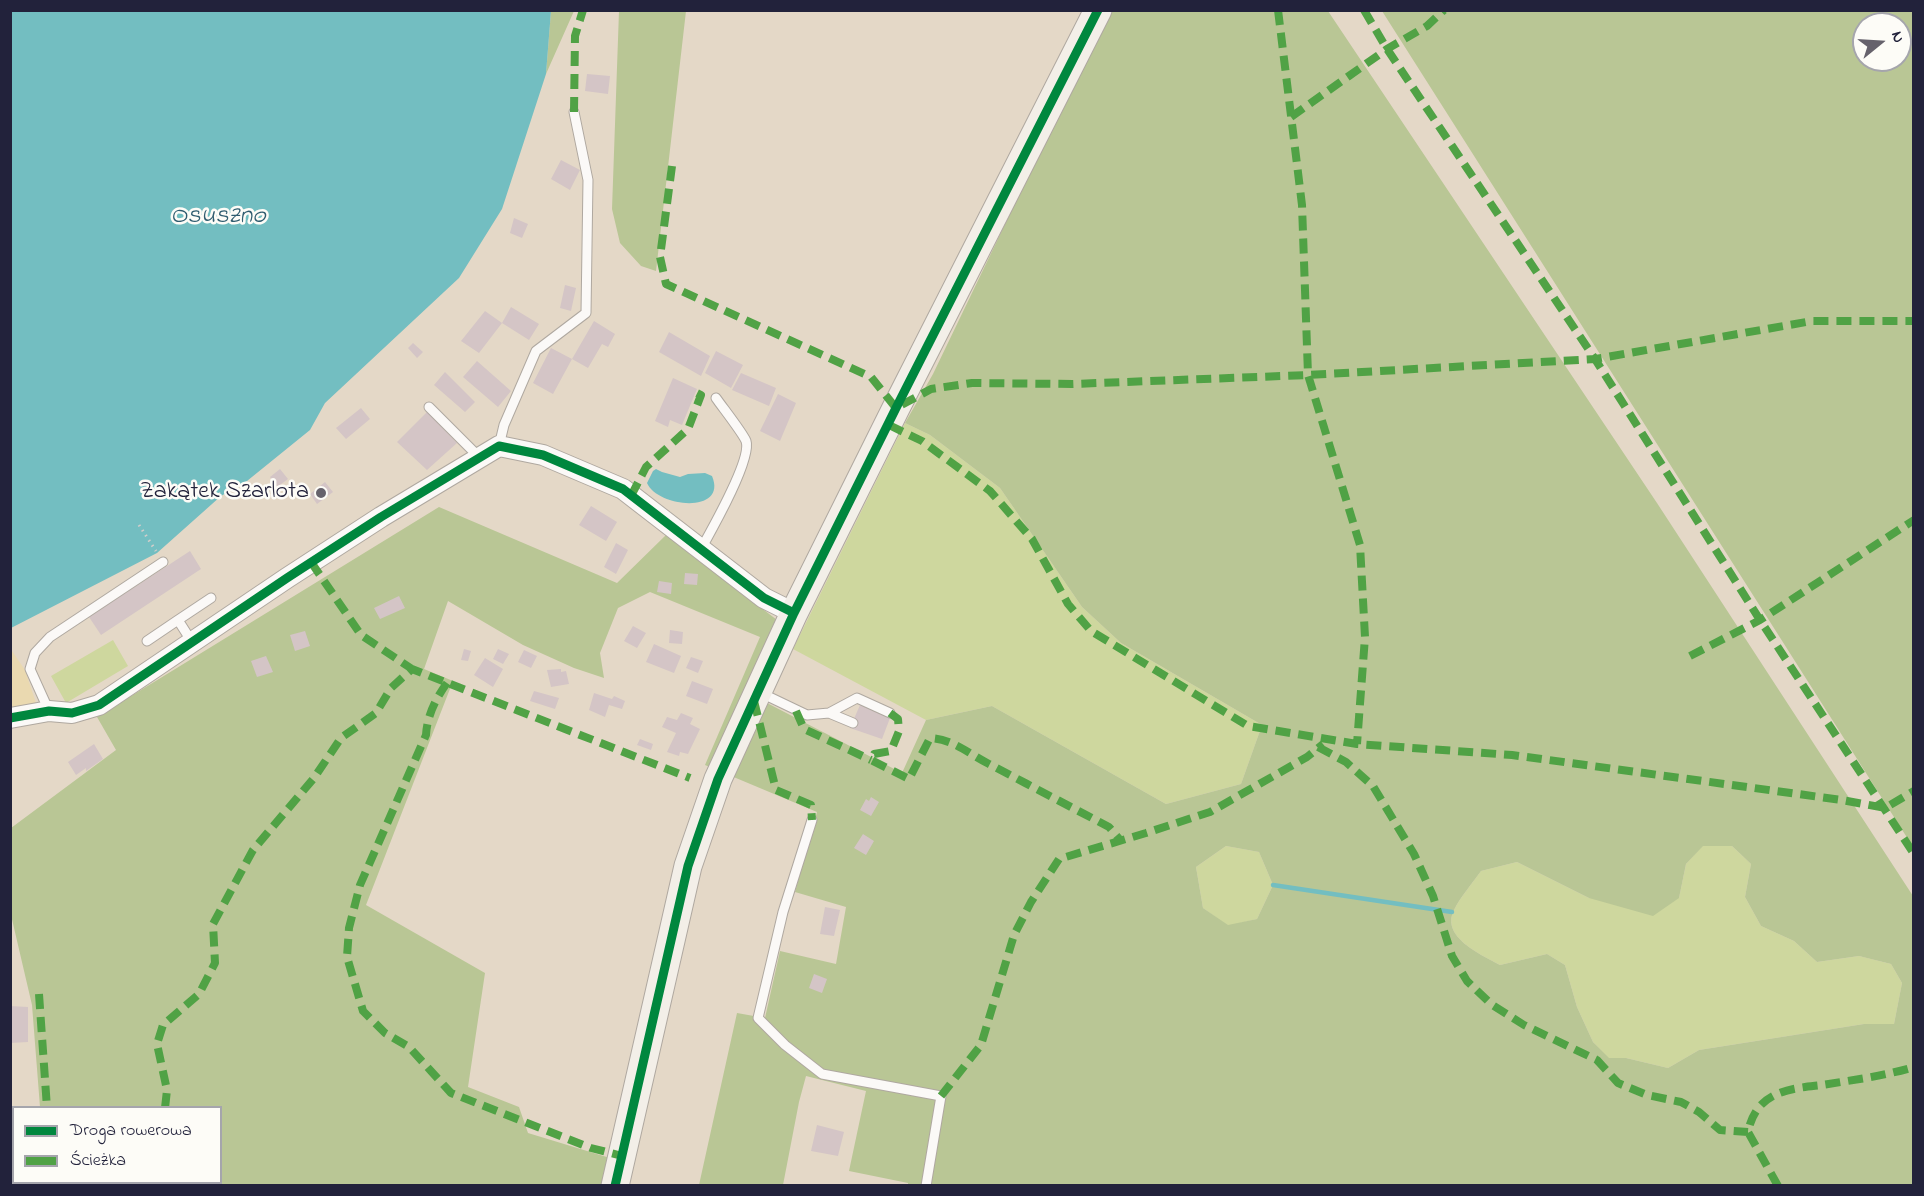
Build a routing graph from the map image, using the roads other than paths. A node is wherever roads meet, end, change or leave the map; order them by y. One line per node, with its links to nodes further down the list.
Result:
1 (1098, 10): 10 (street)
2 (574, 112): 5 (lane)
3 (716, 398): 7 (lane)
4 (429, 407): 6 (lane)
5 (499, 446): 6 (street); 7 (street)
6 (480, 458): 13 (street)
7 (701, 549): 10 (street)
8 (153, 555): 15 (lane)
9 (211, 598): 11 (lane)
10 (794, 613): 14 (street)
11 (178, 620): 12 (lane); 13 (lane)
12 (147, 641)
13 (192, 642): 15 (street)
14 (758, 692): 16 (lane); 21 (street)
15 (49, 711): 18 (street)
16 (829, 713): 17 (lane); 19 (lane)
17 (890, 713)
18 (10, 718)
19 (853, 723)
20 (812, 820): 22 (lane)
21 (615, 1185)
22 (926, 1185)

